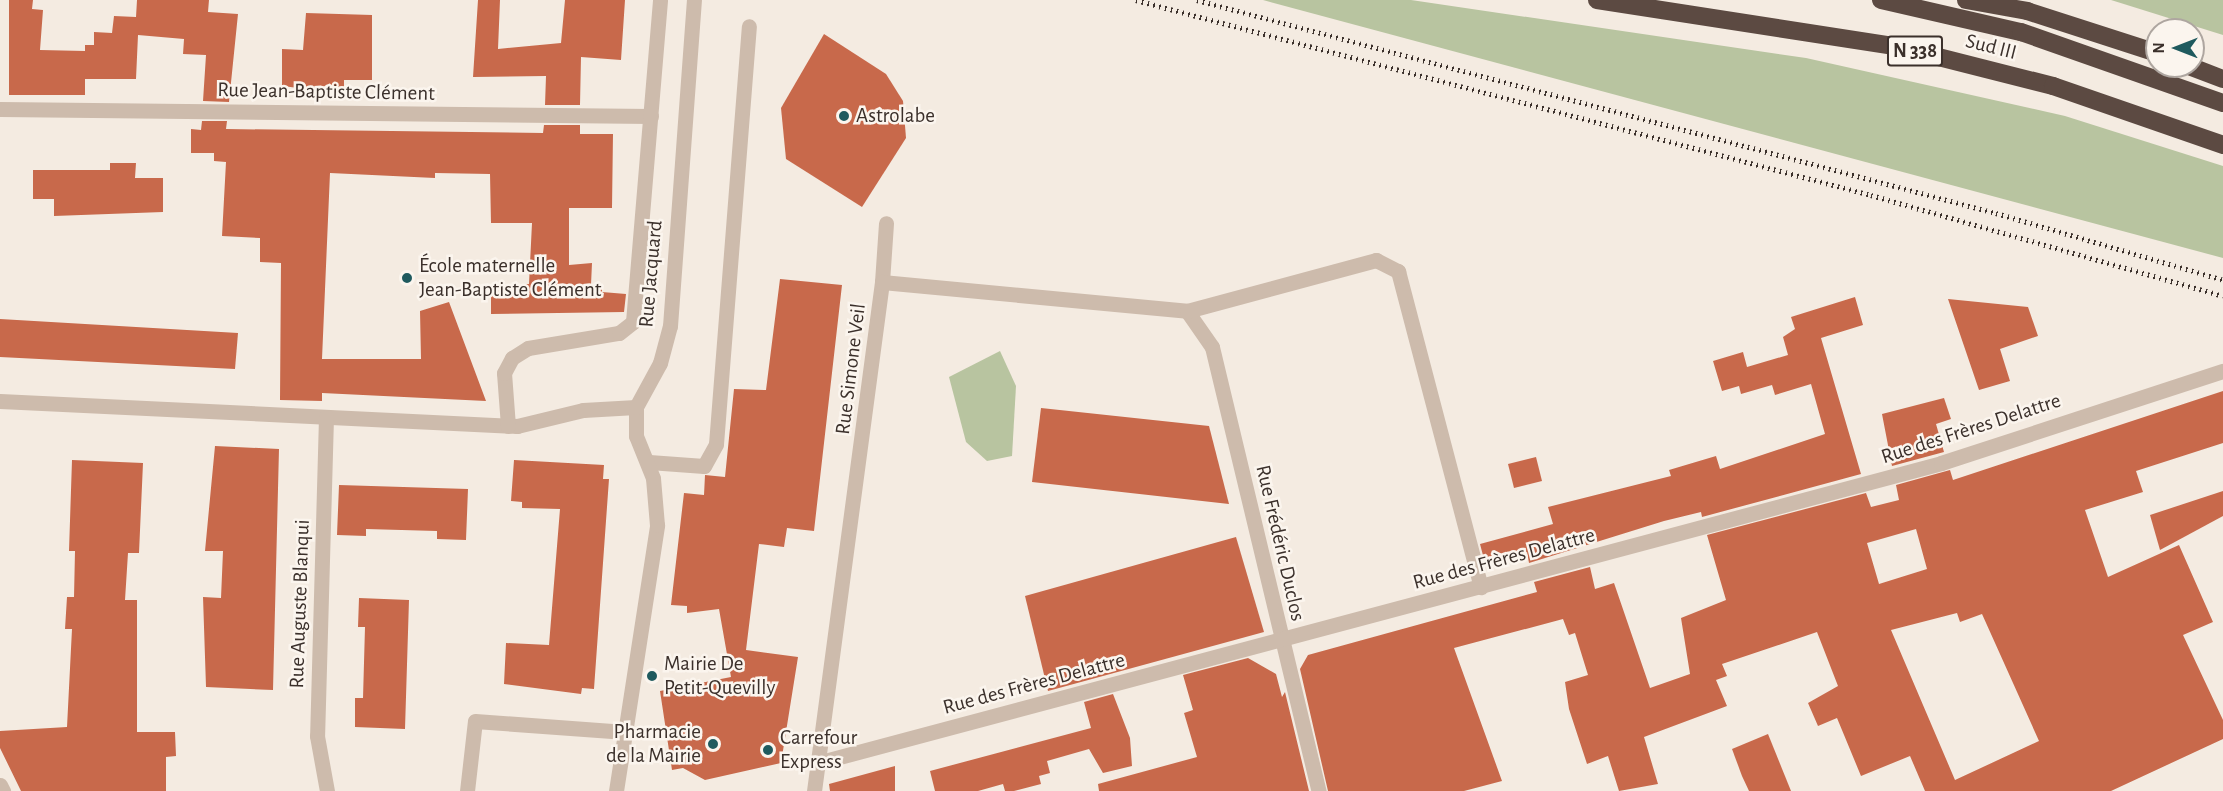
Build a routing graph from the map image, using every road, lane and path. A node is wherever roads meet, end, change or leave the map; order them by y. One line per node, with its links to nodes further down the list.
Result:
1 (660, 0): 12 (street)
2 (694, 0): 19 (street, Rue Jacquard)
3 (1597, 0): 13 (highway, Sud III / N 338)
4 (1881, 0): 10 (highway, Sud III / N 338)
5 (1966, 0): 7 (highway)
6 (748, 26): 22 (street)
7 (2145, 49)
8 (2205, 72): 9 (highway)
9 (2223, 79)
10 (2223, 103)
11 (0, 109): 12 (street, Rue Jean-Baptiste Clément)
12 (651, 116): 21 (street)
13 (2223, 145)
14 (885, 223): 15 (street)
15 (882, 282): 16 (street, Rue Simone Veil); 26 (street, Rue Simone Veil)
16 (1186, 311): 23 (street); 24 (street, Rue Frédéric Duclos)
17 (2223, 371): 23 (street, Rue des Frères Delattre)
18 (0, 401): 20 (street)
19 (636, 406): 21 (street); 22 (street, Rue Jacquard)
20 (326, 417): 21 (street); 29 (street, Rue Auguste Blanqui)
21 (508, 426)
22 (649, 462): 25 (street, Rue Jacquard)
23 (1481, 587): 24 (street, Rue des Frères Delattre)
24 (1281, 641): 26 (street, Rue des Frères Delattre); 33 (street, Rue Frédéric Duclos)
25 (626, 732): 30 (street); 31 (street, Rue Jacquard)
26 (817, 763): 32 (street)
27 (0, 785): 28 (street)
28 (3, 791)
29 (327, 791)
30 (467, 791)
31 (616, 791)
32 (814, 791)
33 (1319, 791)

